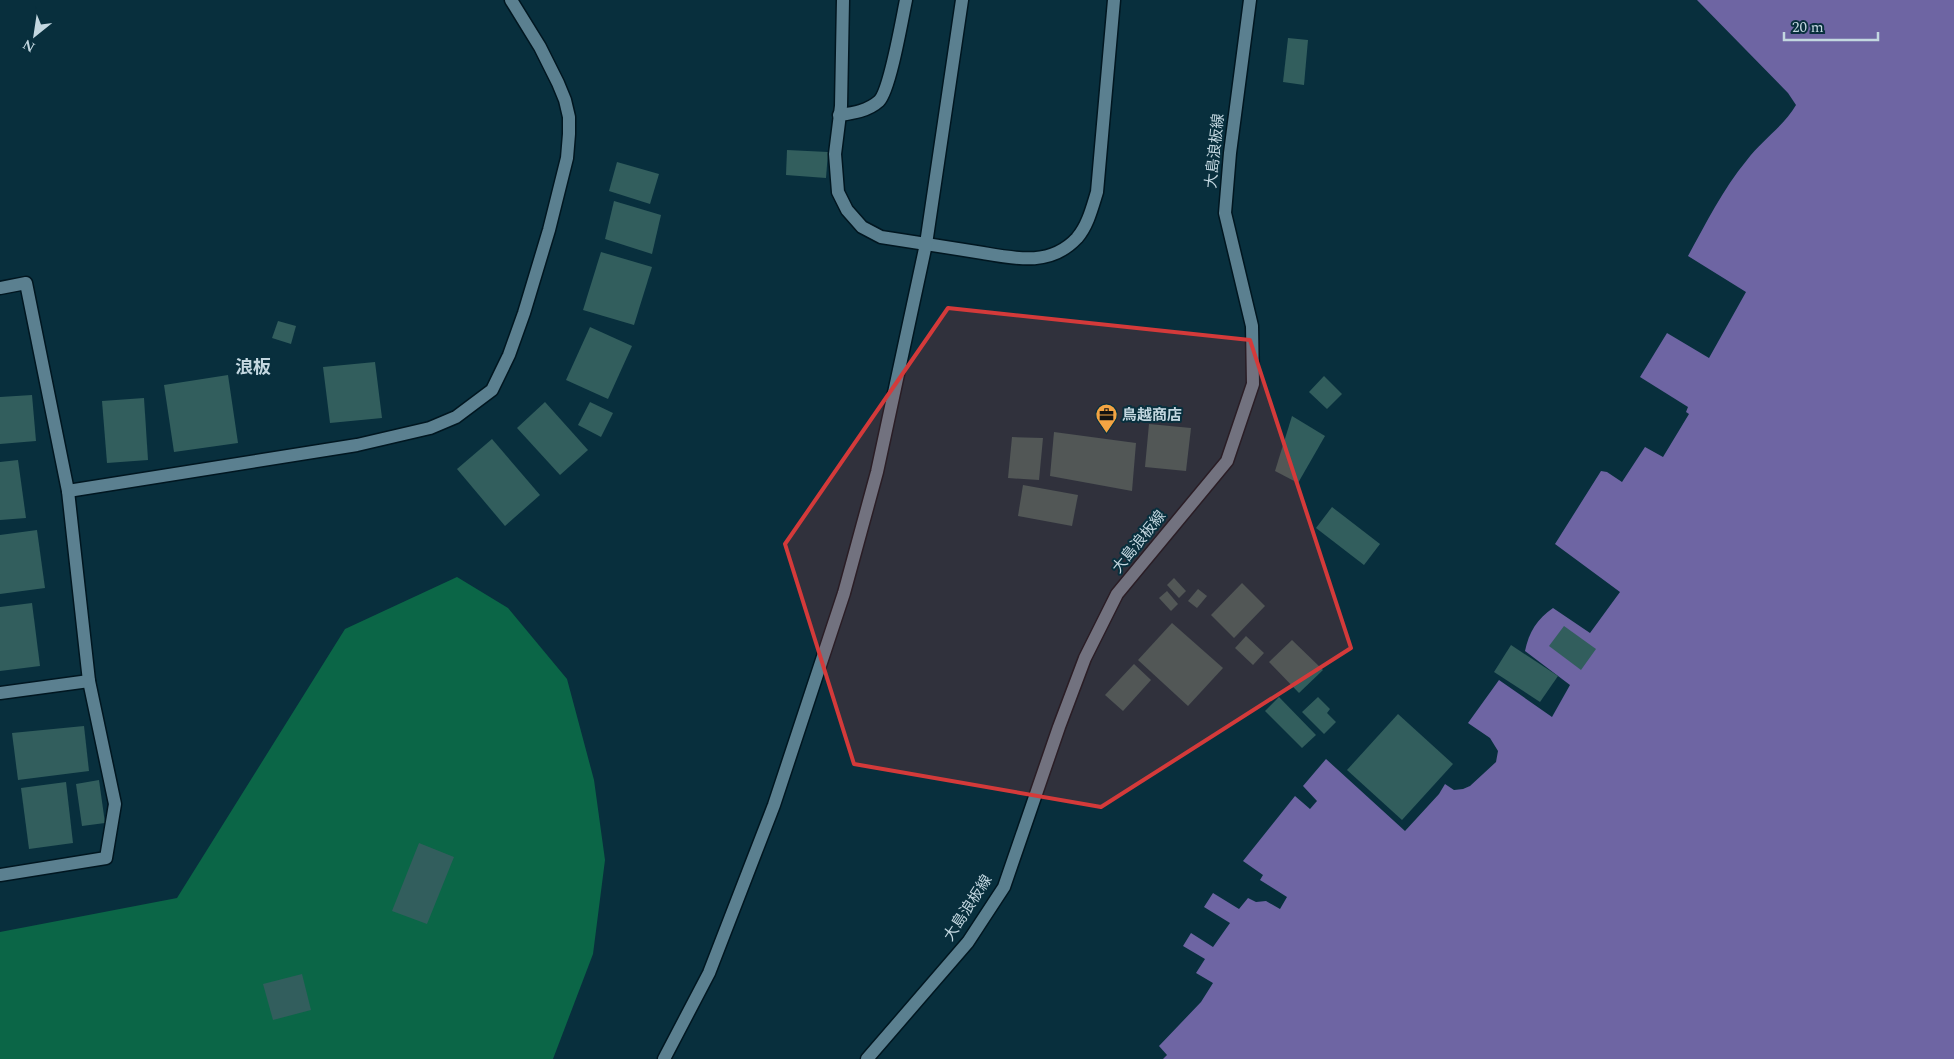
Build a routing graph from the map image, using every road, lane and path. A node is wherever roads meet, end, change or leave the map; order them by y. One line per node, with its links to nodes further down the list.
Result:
1 (511, 0): 10 (main road)
2 (843, 0): 7 (main road)
3 (906, 0): 7 (main road)
4 (962, 0): 8 (main road)
5 (1114, 0): 8 (main road)
6 (1250, 0): 15 (main road, 大島浪板線)
7 (839, 116): 8 (main road)
8 (926, 244): 14 (main road)
9 (0, 288): 10 (main road)
10 (68, 491): 11 (main road)
11 (89, 681): 12 (main road); 13 (main road)
12 (0, 692)
13 (0, 875)
14 (664, 1059)
15 (866, 1059)

